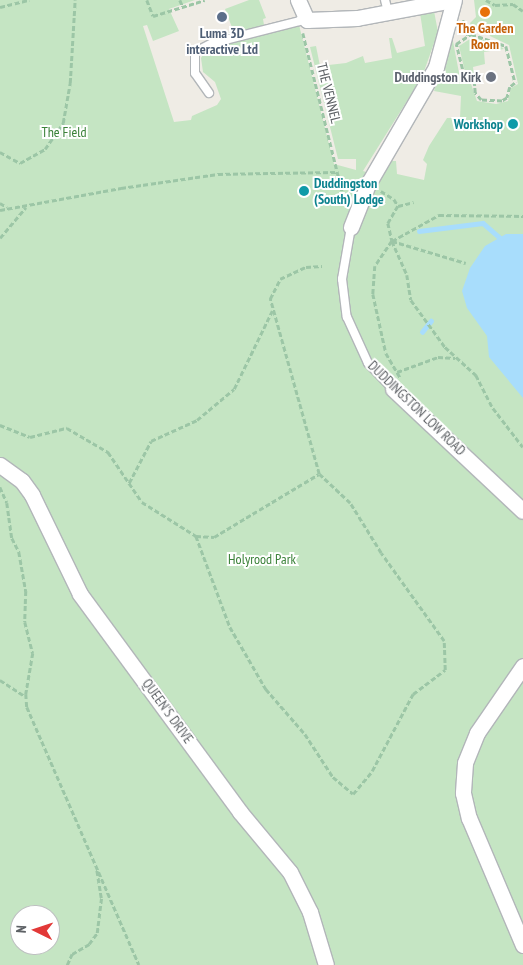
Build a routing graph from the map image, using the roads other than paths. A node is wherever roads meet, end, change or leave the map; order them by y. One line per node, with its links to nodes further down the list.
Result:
1 (298, 0): 4 (street)
2 (453, 0): 3 (street); 6 (street)
3 (386, 6): 4 (street)
4 (306, 18): 5 (lane)
5 (209, 93)
6 (350, 227): 7 (lane, DUDDINGSTON LOW ROAD)
7 (393, 389): 9 (street, DUDDINGSTON LOW ROAD)
8 (0, 465): 12 (street, QUEEN'S DRIVE)
9 (523, 511)
10 (523, 666): 11 (street)
11 (523, 945)
12 (326, 965)

